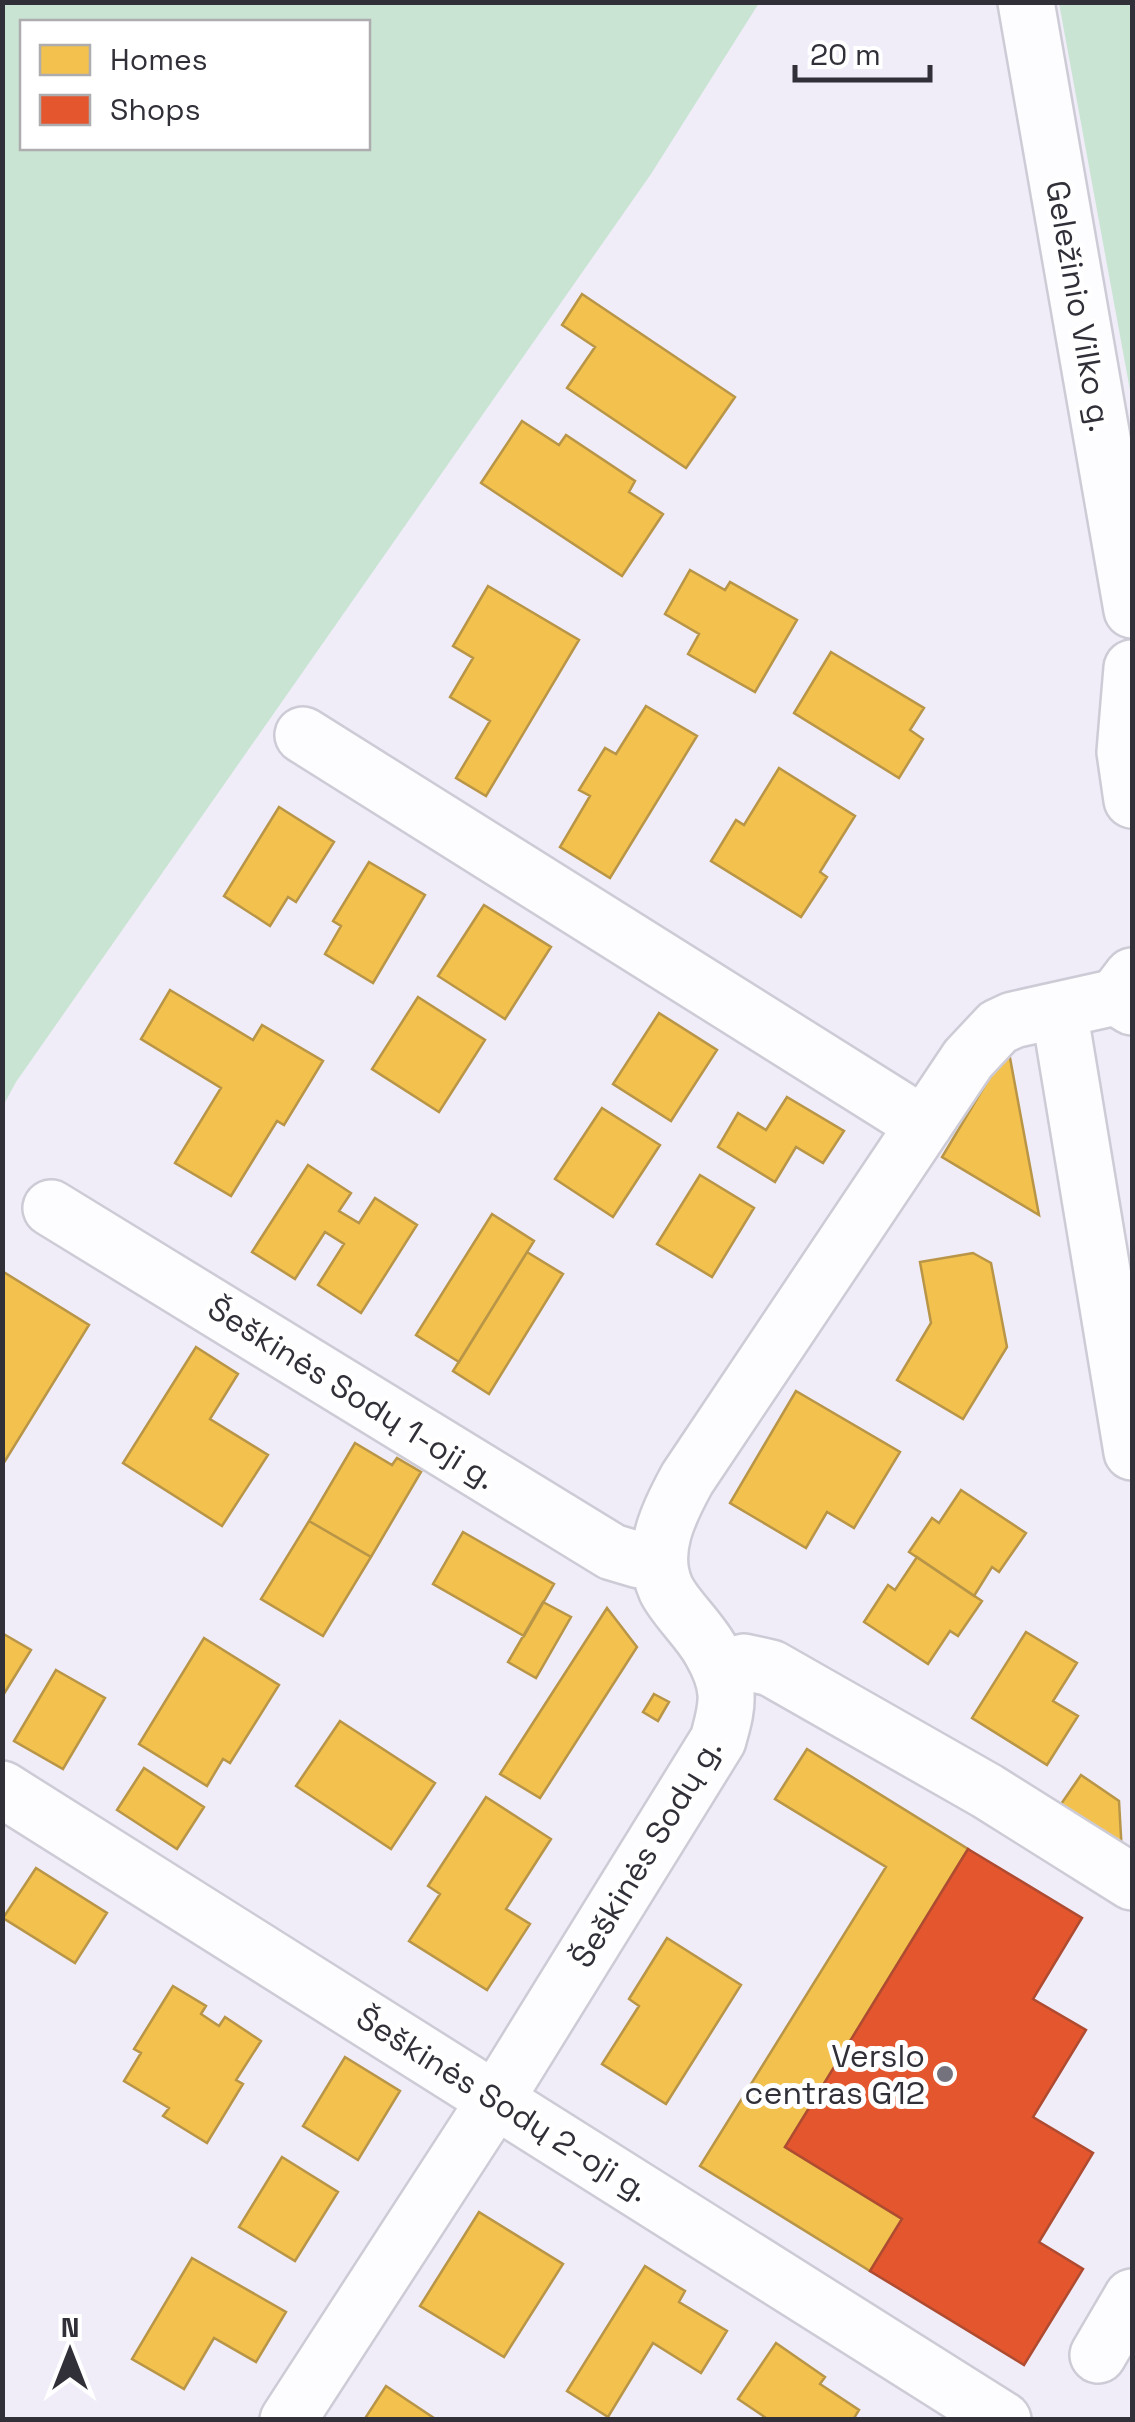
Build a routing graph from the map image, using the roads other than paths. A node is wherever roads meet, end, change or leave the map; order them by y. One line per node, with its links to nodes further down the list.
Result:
1 (1026, 2): 2 (main road, Geležinio Vilko g.)
2 (1132, 610)
3 (1132, 668): 5 (main road)
4 (303, 735): 8 (main road)
5 (1132, 800)
6 (1127, 993): 7 (main road)
7 (1060, 1010): 8 (main road); 10 (main road)
8 (924, 1125): 11 (main road)
9 (51, 1208): 11 (main road, Šeškinės Sodų 1-oji g.)
10 (1132, 1452)
11 (660, 1559): 12 (main road, Šeškinės Sodų g.)
12 (721, 1668): 14 (main road); 15 (main road, Šeškinės Sodų g.)
13 (2, 1789): 15 (main road, Šeškinės Sodų 2-oji g.)
14 (1132, 1882)
15 (496, 2099): 18 (main road, Šeškinės Sodų g.); 19 (main road, Šeškinės Sodų 2-oji g.)
16 (1132, 2297): 17 (main road)
17 (1098, 2355)
18 (288, 2420)
19 (1003, 2420)

